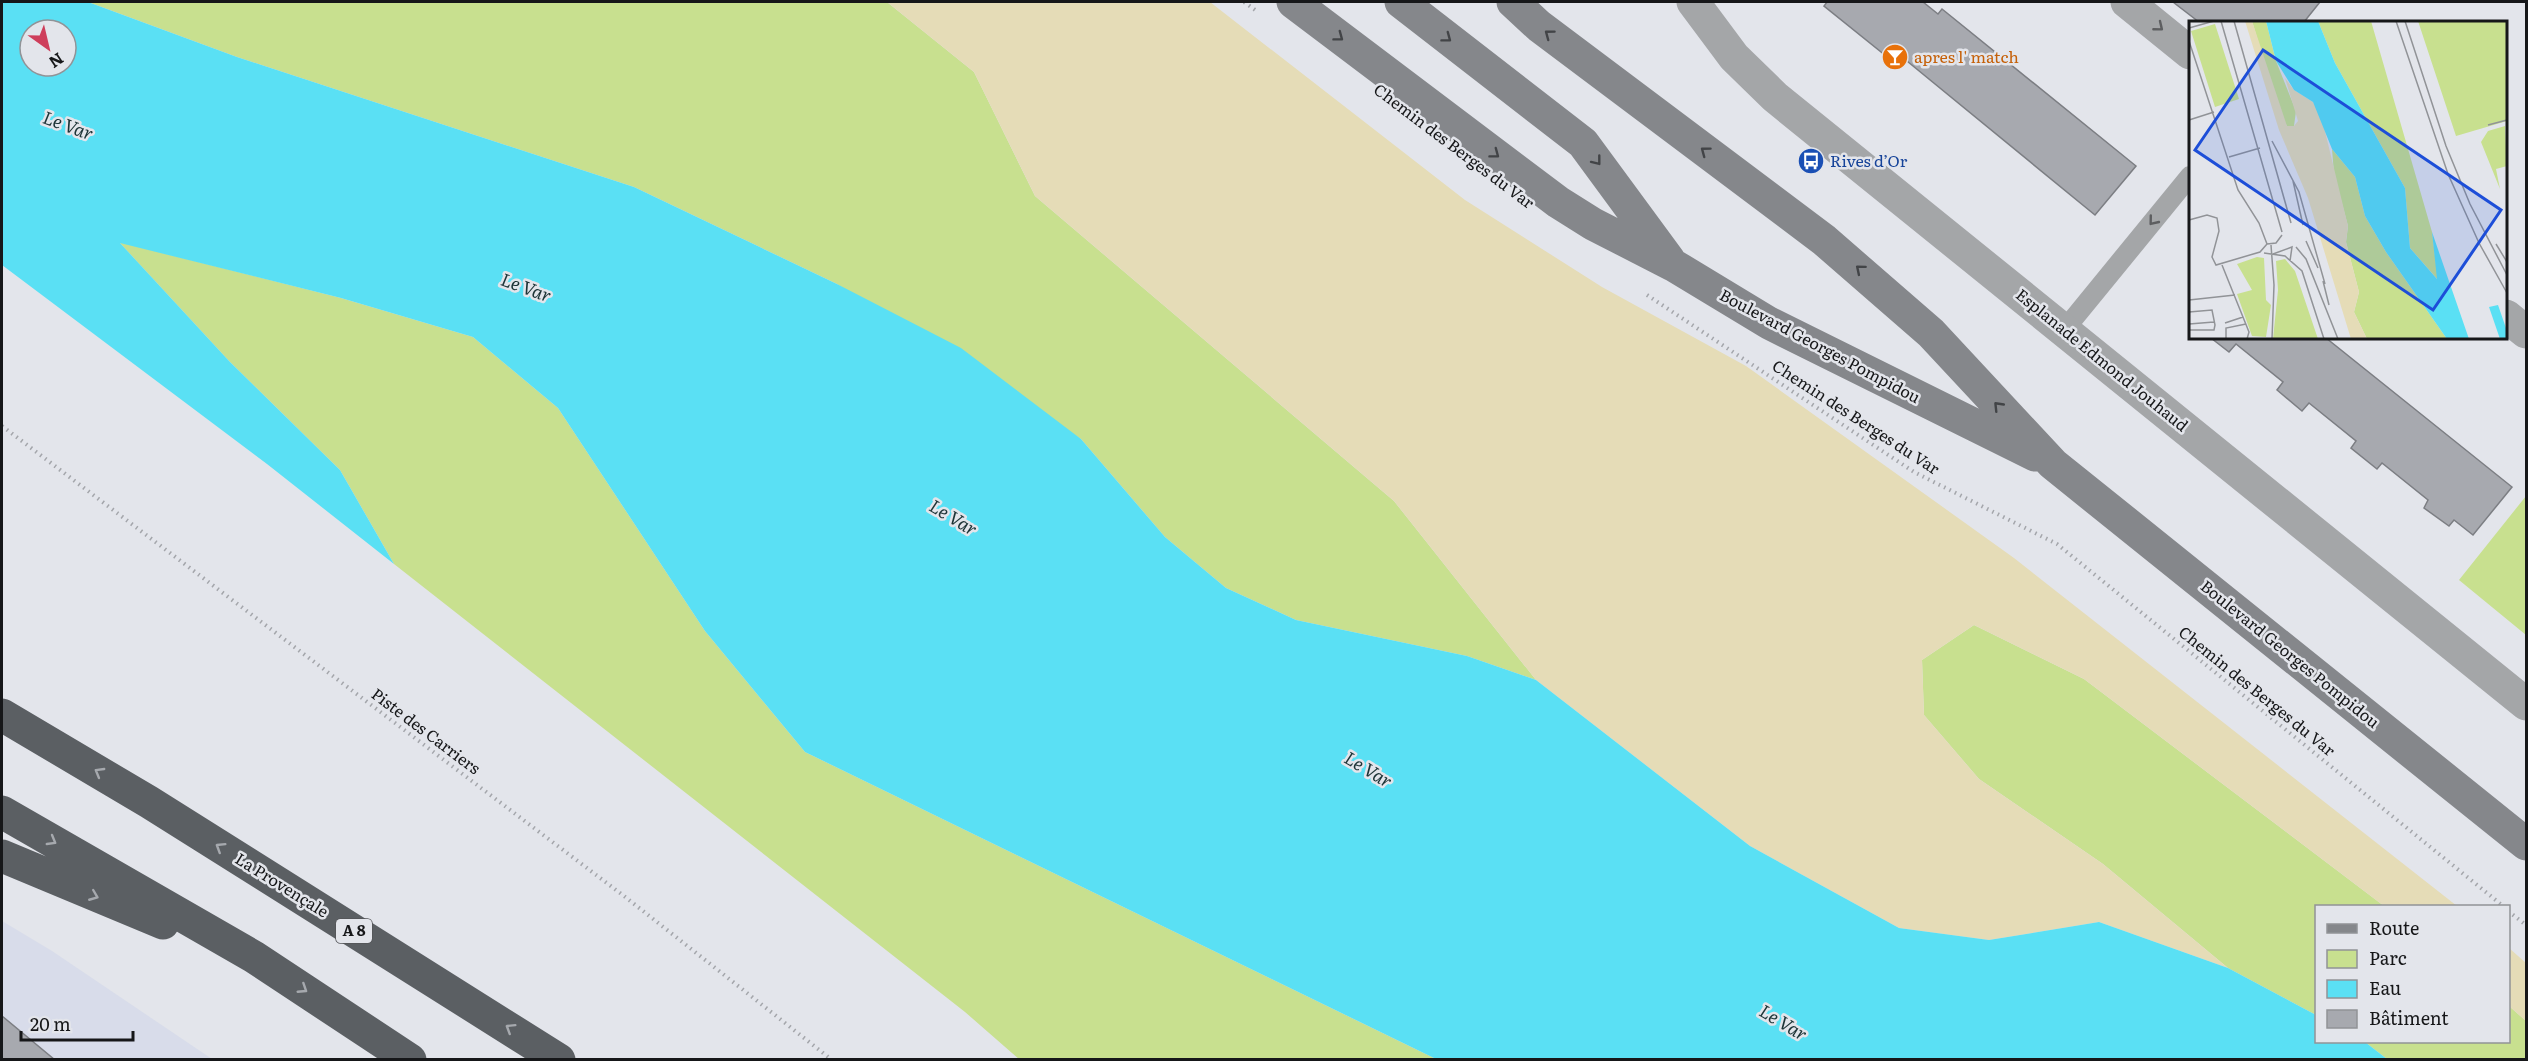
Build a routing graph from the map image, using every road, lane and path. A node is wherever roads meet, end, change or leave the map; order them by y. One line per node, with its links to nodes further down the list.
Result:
1 (1245, 2): 7 (path)
2 (1293, 2): 10 (main road, one-way to 10)
3 (1401, 2): 10 (main road, Boulevard Georges Pompidou, one-way to 10)
4 (1513, 2): 16 (main road, Boulevard Georges Pompidou, one-way to 4)
5 (1693, 2): 13 (street, Esplanade Edmond Jouhaud)
6 (2127, 2): 8 (street, one-way to 8)
7 (1263, 16)
8 (2189, 52)
9 (2189, 177): 13 (lane, one-way to 13)
10 (1673, 265): 16 (main road, Boulevard Georges Pompidou)
11 (1638, 289): 22 (path, Chemin des Berges du Var)
12 (2507, 317): 14 (street)
13 (2065, 329): 17 (street, Esplanade Edmond Jouhaud)
14 (2526, 332)
15 (2, 426): 28 (path, Piste des Carriers)
16 (2053, 464): 20 (main road, Boulevard Georges Pompidou)
17 (2526, 704)
18 (2, 715): 27 (highway, La Provençale / A 8, one-way to 18)
19 (2, 812): 25 (highway, one-way to 25)
20 (2526, 844)
21 (2, 856): 25 (highway, one-way to 25)
22 (2502, 905)
23 (2510, 913): 24 (path)
24 (2526, 925)
25 (254, 957): 26 (highway, one-way to 26)
26 (410, 1059)
27 (559, 1059)
28 (832, 1059)

